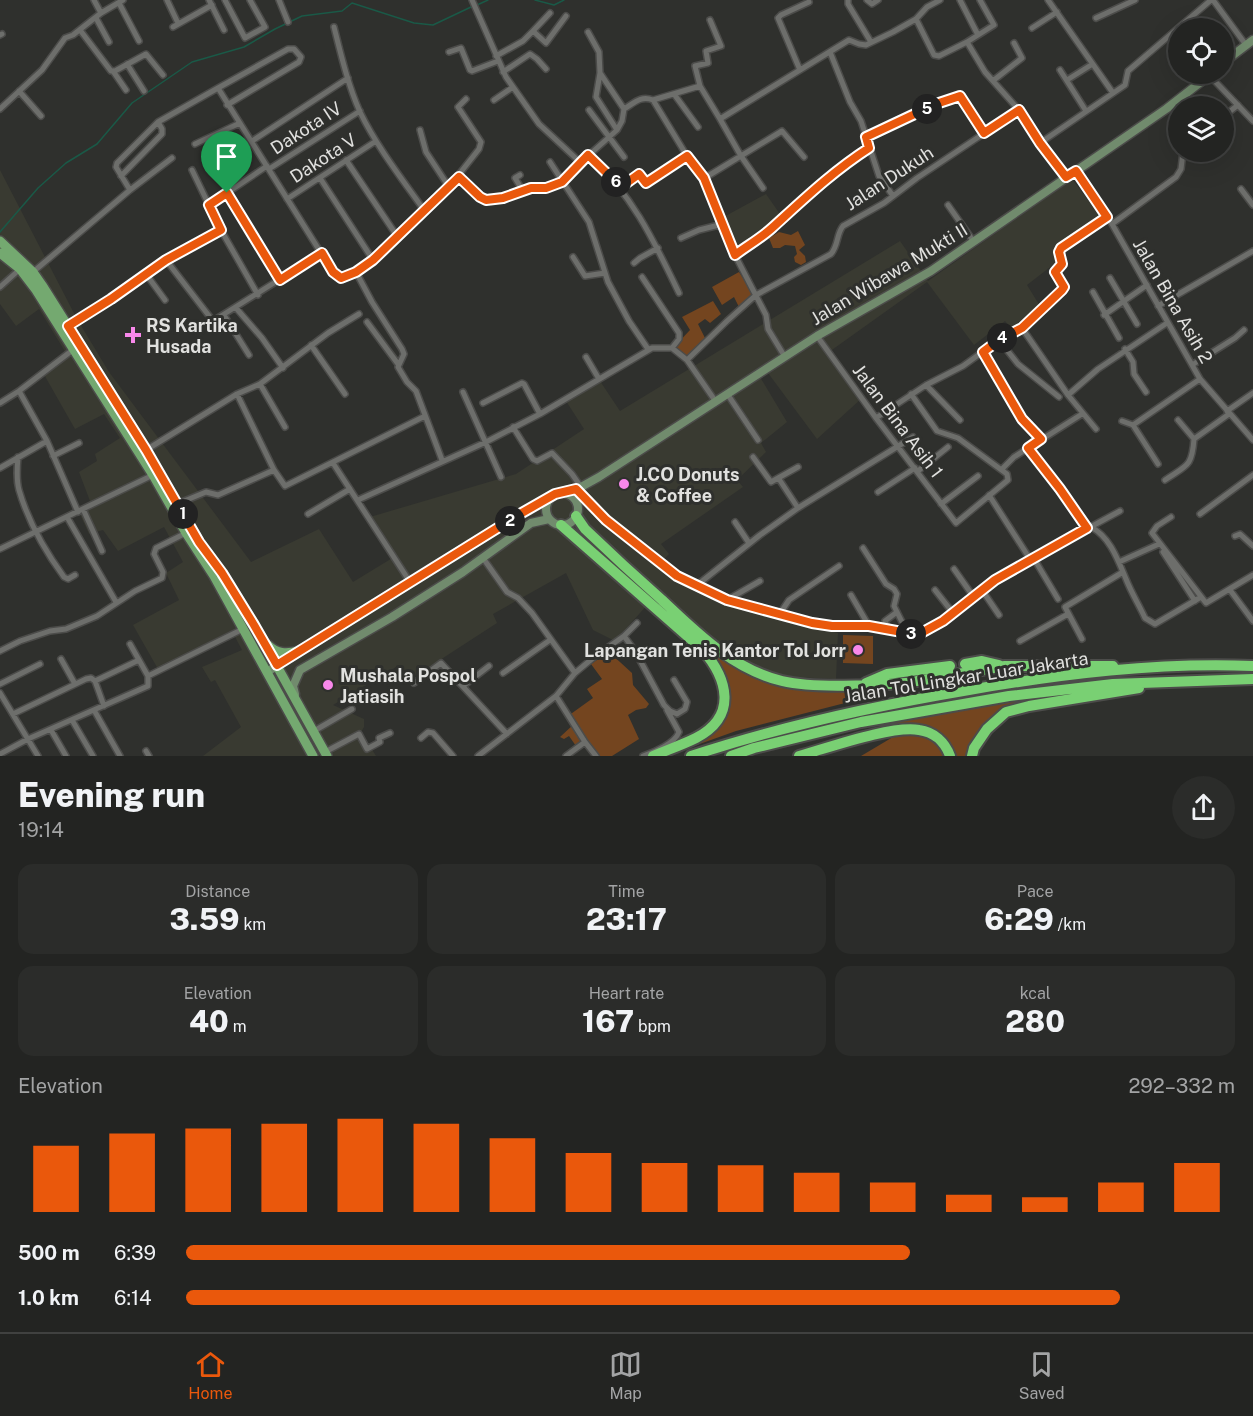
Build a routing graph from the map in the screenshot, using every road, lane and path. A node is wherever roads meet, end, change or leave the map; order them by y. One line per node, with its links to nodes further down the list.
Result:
1 (94, 0): 21 (street)
2 (167, 0): 18 (street)
3 (225, 0): 4 (street)
4 (250, 0)
5 (279, 0): 26 (street)
6 (472, 0): 43 (street)
7 (848, 0): 36 (street)
8 (867, 0): 9 (street)
9 (878, 0)
10 (940, 0): 24 (street)
11 (960, 0): 33 (street)
12 (980, 0): 33 (street)
13 (1048, 0): 19 (street)
14 (1135, 0): 23 (street)
15 (1212, 0): 38 (street); 64 (street)
16 (121, 1): 21 (street); 34 (street)
17 (809, 2): 47 (street)
18 (210, 3): 30 (street)
19 (1057, 12): 28 (street); 64 (street)
20 (550, 13): 31 (street)
21 (98, 15): 29 (street); 35 (street)
22 (566, 16): 31 (street)
23 (1096, 18)
24 (916, 19): 36 (street); 37 (street)
25 (710, 20): 58 (street)
26 (288, 22)
27 (334, 27): 53 (street)
28 (1032, 27)
29 (80, 30): 49 (street); 62 (street)
30 (224, 30)
31 (533, 31): 43 (street)
32 (588, 32): 51 (street)
33 (978, 35): 37 (street)
34 (139, 41)
35 (109, 42)
36 (871, 42): 41 (street)
37 (967, 42): 54 (street)
38 (1250, 42): 42 (main road)
39 (1014, 44): 54 (street)
40 (449, 52): 43 (street)
41 (830, 52): 47 (street); 88 (street)
42 (1234, 54)
43 (497, 59): 50 (street)
44 (128, 64): 49 (street); 52 (street); 63 (street)
45 (1091, 65): 55 (street)
46 (546, 69): 50 (street)
47 (800, 70): 79 (street)
48 (1060, 70): 55 (street)
49 (113, 71): 61 (street)
50 (503, 72): 59 (street)
51 (600, 73): 73 (street); 85 (street)
52 (163, 75)
53 (348, 78): 77 (street); 89 (street)
54 (994, 80): 75 (street)
55 (1067, 80): 76 (street)
56 (1197, 84): 106 (main road, Jalan Wibawa Mukti II)
57 (1219, 84): 70 (street)
58 (700, 86): 65 (street); 79 (street)
59 (513, 87): 67 (street); 103 (street)
60 (218, 88): 69 (street); 69 (street); 81 (street)
61 (126, 90)
62 (19, 91): 72 (street); 78 (street)
63 (144, 91)
64 (1111, 93): 76 (street)
65 (674, 94): 68 (street); 83 (street)
66 (466, 99): 109 (street)
67 (494, 100)
68 (653, 100): 73 (street); 95 (street)
69 (227, 105): 82 (street)
70 (1238, 105): 71 (street); 80 (street)
71 (1234, 108)
72 (0, 109)
73 (624, 109): 85 (street)
74 (589, 110): 87 (street)
75 (1019, 110): 86 (street, Jalan Dukuh); 91 (street)
76 (1086, 110): 91 (street)
77 (360, 111): 90 (street); 104 (street, Dakota IV)
78 (41, 116)
79 (720, 119): 96 (street)
80 (1253, 121)
81 (158, 122): 108 (street); 108 (street)
82 (240, 123): 89 (street); 92 (street)
83 (698, 127)
84 (420, 130): 114 (street)
85 (617, 130): 87 (street)
86 (984, 133): 88 (street); 121 (street, Jalan Dukuh)
87 (609, 137): 94 (street); 97 (street)
88 (866, 137): 93 (street)
89 (252, 141): 104 (street)
90 (376, 141): 100 (street, Dakota V); 126 (street)
91 (1040, 143): 110 (street)
92 (195, 144)
93 (869, 148): 121 (street); 139 (street)
94 (588, 155): 103 (street); 115 (street)
95 (687, 156): 112 (street); 115 (street)
96 (741, 156): 98 (street); 112 (street); 116 (street)
97 (624, 157)
98 (804, 157)
99 (172, 158): 118 (street)
100 (346, 160): 111 (street, Dakota V); 131 (street)
101 (550, 162): 113 (street)
102 (1182, 162): 129 (street)
103 (582, 164): 113 (street)
104 (268, 168): 120 (street, Dakota IV); 122 (street)
105 (192, 170): 123 (street)
106 (1076, 171): 110 (main road, Jalan Wibawa Mukti II); 127 (street, Jalan Bina Asih 2)
107 (520, 174): 119 (street)
108 (121, 176): 118 (street)
109 (459, 177): 114 (street); 119 (street)
110 (1066, 177): 134 (main road, Jalan Wibawa Mukti II)
111 (320, 178): 122 (street, Dakota V); 142 (street)
112 (704, 178): 128 (street)
113 (562, 182): 119 (street); 147 (street)
114 (449, 187): 126 (street)
115 (621, 187): 135 (street)
116 (763, 188)
117 (1241, 189): 125 (street)
118 (130, 190): 145 (street)
119 (523, 191)
120 (227, 193): 123 (street, Dakota IV); 151 (street)
121 (893, 196): 157 (street, Jalan Dukuh)
122 (287, 199): 138 (street)
123 (209, 205): 130 (street)
124 (948, 205): 134 (street)
125 (1253, 205)
126 (424, 210): 131 (street)
127 (1107, 217): 129 (street, Jalan Bina Asih 2); 169 (street)
128 (723, 224): 132 (street); 139 (street)
129 (1112, 224): 152 (street, Jalan Bina Asih 2)
130 (221, 230): 141 (street); 156 (street)
131 (398, 236): 142 (street)
132 (681, 238)
133 (0, 241): 145 (main road)
134 (974, 242): 171 (main road, Jalan Wibawa Mukti II)
135 (658, 248): 143 (street); 155 (street)
136 (1253, 251): 160 (street)
137 (0, 253): 144 (main road)
138 (322, 253): 146 (street); 151 (street)
139 (735, 255): 157 (street)
140 (573, 257): 147 (street)
141 (166, 260): 148 (street); 163 (street)
142 (373, 260): 146 (street)
143 (634, 263)
144 (20, 269): 153 (street); 176 (main road)
145 (33, 272): 168 (main road)
146 (356, 272): 184 (street)
147 (605, 273): 177 (street)
148 (146, 274): 158 (street); 168 (street)
149 (642, 277): 175 (street)
150 (1110, 278): 159 (street)
151 (280, 280): 156 (street)
152 (1147, 285): 159 (street); 160 (street, Jalan Bina Asih 2)
153 (0, 287)
154 (1093, 292): 164 (street)
155 (679, 293)
156 (258, 295): 161 (street)
157 (756, 295): 182 (street); 183 (street, Jalan Dukuh)
158 (165, 300)
159 (1123, 302): 164 (street); 167 (street)
160 (1158, 306): 166 (street, Jalan Bina Asih 2)
161 (236, 308): 163 (street); 186 (street)
162 (359, 314): 174 (street)
163 (224, 315): 180 (street)
164 (1104, 315): 172 (street)
165 (367, 322): 184 (street)
166 (1167, 322): 178 (street); 185 (street, Jalan Bina Asih 2)
167 (1137, 324)
168 (68, 326): 227 (main road)
169 (1022, 328): 173 (street); 199 (street)
170 (1244, 330): 185 (street)
171 (817, 336): 182 (main road, Jalan Wibawa Mukti II); 208 (street, Jalan Bina Asih 1)
172 (1119, 338)
173 (999, 340): 179 (street); 200 (street)
174 (311, 345): 186 (street); 196 (street)
175 (672, 348): 177 (street); 183 (street)
176 (74, 349): 191 (street); 239 (main road)
177 (648, 349): 187 (street)
178 (1125, 349): 193 (street); 199 (street)
179 (983, 352): 190 (street); 218 (street)
180 (249, 355)
181 (586, 357): 187 (street)
182 (785, 357): 198 (main road, Jalan Wibawa Mukti II)
183 (687, 360): 201 (street)
184 (398, 364): 207 (street)
185 (1192, 365): 188 (street, Jalan Bina Asih 2)
186 (283, 368): 189 (street)
187 (599, 379): 205 (street)
188 (1200, 379): 204 (street, Jalan Bina Asih 2); 212 (street)
189 (260, 384): 195 (street); 213 (street)
190 (926, 385): 197 (street); 209 (street)
191 (19, 391): 202 (street); 221 (street)
192 (463, 392): 222 (street)
193 (1146, 392)
194 (1253, 393): 204 (street)
195 (237, 394): 227 (street); 237 (street)
196 (345, 394)
197 (911, 394): 208 (street); 236 (street)
198 (728, 395): 201 (main road, Jalan Wibawa Mukti II); 219 (street)
199 (1068, 395): 206 (street)
200 (1059, 397)
201 (716, 402): 245 (main road, Jalan Wibawa Mukti II)
202 (0, 403)
203 (483, 403): 205 (street)
204 (1228, 413): 217 (street, Jalan Bina Asih 2); 220 (street)
205 (540, 414): 214 (street)
206 (1082, 414): 215 (street); 218 (street)
207 (424, 416): 231 (street); 232 (street)
208 (876, 418): 224 (street, Jalan Bina Asih 1)
209 (960, 420)
210 (1178, 420): 220 (street)
211 (1122, 421): 212 (street)
212 (1133, 424): 233 (street)
213 (285, 427)
214 (513, 427): 222 (street); 245 (street)
215 (1095, 429)
216 (913, 437): 224 (street)
217 (1252, 437)
218 (1041, 439): 226 (street)
219 (758, 440)
220 (1194, 440): 244 (street)
221 (47, 441): 228 (street); 229 (street)
222 (486, 442): 231 (street); 242 (street)
223 (79, 443): 228 (street)
224 (899, 447): 238 (street, Jalan Bina Asih 1); 254 (street)
225 (948, 447): 238 (street)
226 (1028, 448): 236 (street); 265 (street)
227 (146, 450): 252 (main road)
228 (53, 456): 256 (street)
229 (18, 457): 235 (street); 266 (street)
230 (753, 457): 243 (street)
231 (442, 460): 251 (street)
232 (333, 463): 237 (street); 246 (street)
233 (1158, 464)
234 (798, 467): 243 (street)
235 (0, 468)
236 (1002, 469): 249 (street)
237 (274, 470): 252 (street)
238 (916, 470): 248 (street); 253 (street, Jalan Bina Asih 1)
239 (153, 475): 256 (street); 267 (main road)
240 (1253, 475): 259 (street)
241 (978, 476): 253 (street)
242 (501, 477)
243 (779, 479): 254 (street)
244 (1165, 480)
245 (578, 488): 247 (main road, Jalan Wibawa Mukti II); 255 (main road); 286 (street)
246 (350, 489): 251 (street); 258 (street)
247 (563, 492): 250 (main road); 255 (main road)
248 (878, 492)
249 (989, 495): 253 (street, Jalan Bina Asih 1); 277 (street)
250 (549, 498): 262 (main road); 285 (main road)
251 (358, 500): 285 (street)
252 (177, 504): 308 (main road)
253 (941, 504)
254 (798, 508): 269 (street)
255 (577, 510): 264 (main road); 339 (highway)
256 (81, 511): 260 (street); 274 (street)
257 (1120, 511): 265 (street)
258 (308, 514)
259 (1200, 514)
260 (67, 517): 266 (street); 295 (street)
261 (1171, 517): 270 (street)
262 (549, 519): 264 (main road); 276 (main road)
263 (735, 522): 269 (street)
264 (561, 525): 370 (highway)
265 (1089, 528): 277 (street); 278 (street)
266 (37, 532): 273 (street); 282 (street)
267 (186, 533): 295 (street); 304 (main road)
268 (1234, 536): 271 (street)
269 (749, 543): 286 (street)
270 (1159, 544): 278 (street); 293 (street)
271 (1253, 546)
272 (863, 548): 296 (street)
273 (0, 549)
274 (102, 551)
275 (1163, 551): 293 (street)
276 (483, 558): 311 (street); 314 (main road)
277 (1032, 558): 288 (street); 292 (street)
278 (1119, 562): 281 (street)
279 (839, 566): 299 (street)
280 (954, 569): 291 (street)
281 (1123, 572): 293 (street); 298 (street)
282 (75, 575)
283 (1253, 575): 289 (street)
284 (760, 581): 294 (street)
285 (410, 582): 307 (main road)
286 (696, 586): 294 (street)
287 (935, 590): 297 (street)
288 (982, 590): 291 (street); 300 (street)
289 (1230, 590): 293 (street); 301 (street)
290 (851, 595): 303 (street)
291 (973, 596): 297 (street)
292 (1058, 598)
293 (1198, 599)
294 (727, 600): 299 (street)
295 (116, 602): 315 (street)
296 (897, 612): 305 (street); 306 (street)
297 (953, 613): 306 (street)
298 (1068, 614): 310 (street); 312 (street)
299 (779, 615): 303 (street)
300 (999, 615)
301 (1253, 621)
302 (636, 623): 309 (street)
303 (869, 626): 305 (street)
304 (243, 629): 327 (main road); 330 (street)
305 (888, 629): 306 (street)
306 (907, 632)
307 (328, 633): 314 (main road); 316 (main road)
308 (261, 636): 316 (main road); 321 (main road)
309 (624, 636): 329 (street); 346 (street)
310 (1082, 639)
311 (550, 640): 328 (street); 329 (street)
312 (1020, 641)
313 (130, 644): 318 (street)
314 (341, 646): 343 (main road)
315 (0, 651)
316 (299, 651): 321 (main road)
317 (61, 659): 338 (street)
318 (139, 660): 330 (street); 334 (street)
319 (40, 664): 337 (street)
320 (964, 664): 324 (highway)
321 (277, 665): 327 (main road); 335 (main road)
322 (489, 666): 340 (street)
323 (950, 666): 339 (highway)
324 (1005, 666): 326 (highway); 339 (highway)
325 (1253, 666): 326 (highway, Jalan Tol Lingkar Luar Jakarta)
326 (1159, 667): 371 (highway, Jalan Tol Lingkar Luar Jakarta)
327 (267, 672): 341 (main road)
328 (503, 673)
329 (575, 673): 344 (street)
330 (147, 676): 345 (street)
331 (1253, 679): 333 (highway, Jalan Tol Lingkar Luar Jakarta)
332 (674, 680): 346 (street)
333 (1175, 680): 372 (highway, Jalan Tol Lingkar Luar Jakarta); 375 (highway)
334 (95, 681): 338 (street); 345 (street)
335 (286, 682): 341 (main road); 343 (main road)
336 (414, 683): 340 (street)
337 (0, 684)
338 (75, 684): 349 (street)
339 (864, 685)
340 (463, 686): 354 (street)
341 (276, 689): 364 (main road)
342 (0, 693): 349 (street)
343 (294, 694): 352 (main road)
344 (556, 696): 354 (street); 357 (street)
345 (104, 706): 347 (street)
346 (666, 708): 369 (street)
347 (93, 710): 350 (street); 363 (street)
348 (352, 710): 352 (street)
349 (12, 714): 356 (street)
350 (72, 720): 351 (street); 362 (street)
351 (51, 730): 356 (street); 361 (street)
352 (314, 731): 359 (main road)
353 (390, 732): 359 (street)
354 (507, 734): 366 (street)
355 (421, 738): 365 (street)
356 (28, 739): 358 (street); 360 (street)
357 (585, 742): 367 (street); 368 (street)
358 (0, 754)
359 (326, 754)
360 (38, 756)
361 (66, 756)
362 (93, 756)
363 (120, 756)
364 (314, 756)
365 (453, 756)
366 (478, 756)
367 (566, 756)
368 (596, 756)
369 (644, 756)
370 (653, 756)
371 (691, 756)
372 (731, 756)
373 (799, 756): 374 (highway)
374 (950, 756)
375 (972, 756)

